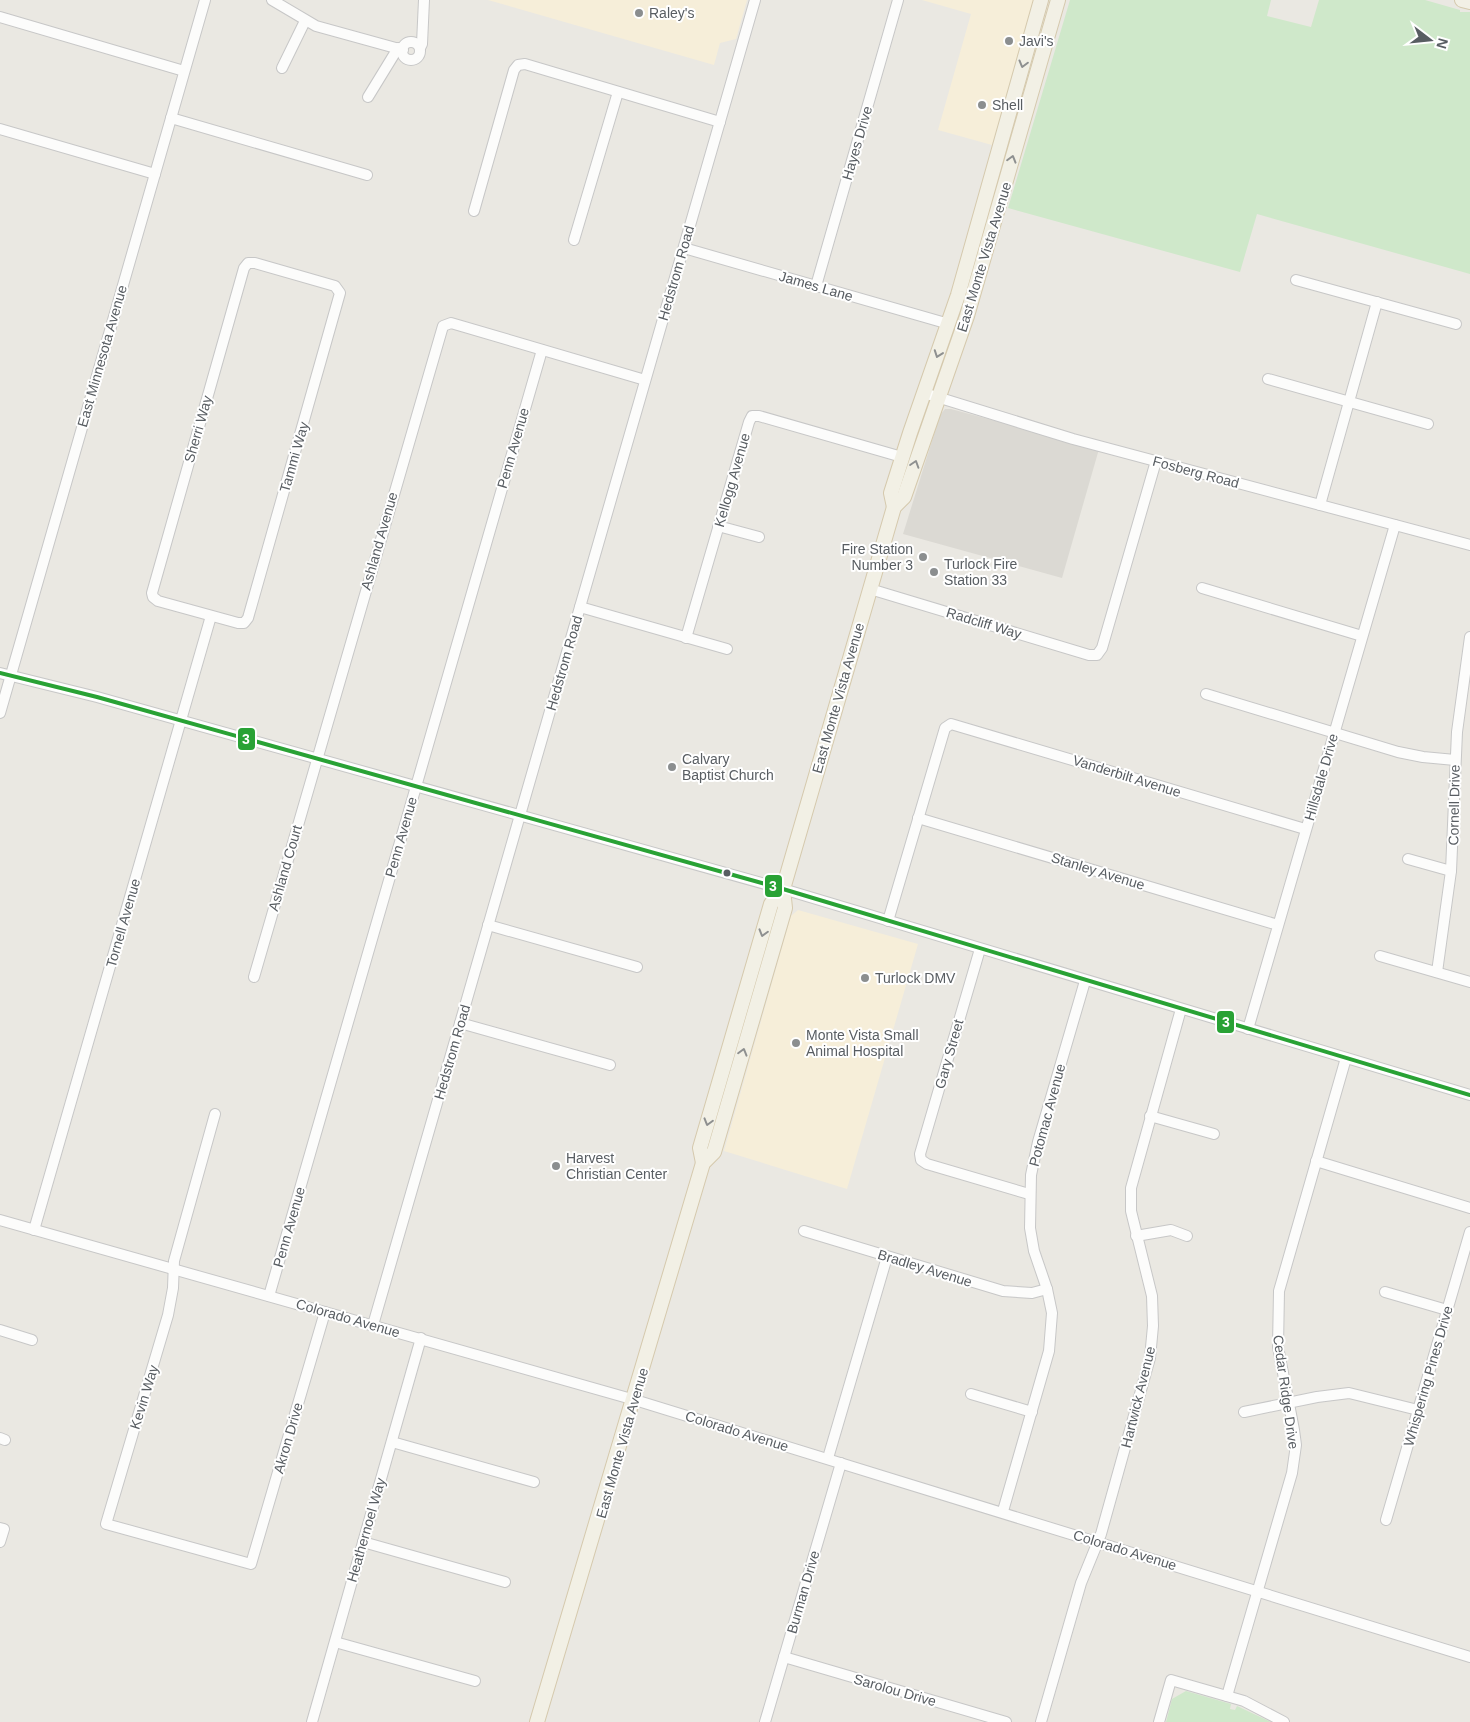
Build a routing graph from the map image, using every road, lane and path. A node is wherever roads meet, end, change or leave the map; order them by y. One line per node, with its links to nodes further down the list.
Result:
1 (204, 0): 13 (street, East Minnesota Avenue)
2 (272, 0): 8 (street)
3 (424, 0): 11 (street)
4 (755, 0): 17 (street, Hedstrom Road)
5 (898, 0): 26 (street, Hayes Drive)
6 (1041, 0): 28 (main road, East Monte Vista Avenue, one-way to 28)
7 (1058, 0): 34 (main road, East Monte Vista Avenue, one-way to 7)
8 (290, 5): 10 (street)
9 (0, 17): 13 (street)
10 (305, 21): 11 (street); 12 (street)
11 (400, 49): 15 (street)
12 (282, 68)
13 (184, 71): 16 (street, East Minnesota Avenue)
14 (618, 92): 17 (street); 21 (street); 22 (street)
15 (368, 97)
16 (171, 118): 19 (street, East Minnesota Avenue); 20 (street)
17 (720, 122): 23 (street, Hedstrom Road)
18 (0, 129): 19 (street)
19 (154, 174): 54 (street, East Minnesota Avenue)
20 (367, 175)
21 (474, 211)
22 (574, 240)
23 (684, 248): 26 (street, James Lane); 32 (street, Hedstrom Road)
24 (248, 263): 48 (street, Sherri Way); 48 (street, Tammi Way)
25 (1296, 280): 27 (street)
26 (816, 286): 28 (street, James Lane)
27 (1377, 302): 29 (street); 35 (street)
28 (949, 324): 33 (main road, East Monte Vista Avenue, one-way to 33)
29 (1456, 324)
30 (542, 350): 32 (street); 60 (street, Ashland Avenue); 62 (street, Penn Avenue)
31 (1268, 378): 35 (street)
32 (645, 380): 47 (street, Hedstrom Road)
33 (924, 393): 34 (street, Fosberg Road); 37 (main road, East Monte Vista Avenue)
34 (938, 397): 38 (street, Fosberg Road); 40 (main road, East Monte Vista Avenue, one-way to 34)
35 (1349, 401): 36 (street); 39 (street)
36 (1428, 424)
37 (902, 457): 40 (main road, East Monte Vista Avenue); 42 (street, Kellogg Avenue)
38 (1156, 461): 39 (street, Fosberg Road); 46 (street, Radcliff Way)
39 (1320, 505): 41 (street, Fosberg Road)
40 (894, 507): 46 (main road, East Monte Vista Avenue)
41 (1395, 525): 44 (street, Fosberg Road); 49 (street, Hillsdale Drive)
42 (718, 526): 43 (street); 51 (street, Kellogg Avenue)
43 (759, 537)
44 (1470, 545)
45 (1202, 588): 49 (street)
46 (870, 589): 68 (main road, East Monte Vista Avenue)
47 (580, 607): 51 (street); 63 (street, Hedstrom Road)
48 (211, 616): 58 (street, Tornell Avenue)
49 (1362, 636): 59 (street, Hillsdale Drive)
50 (1470, 637): 61 (street, Cornell Drive)
51 (686, 638): 52 (street)
52 (727, 649)
53 (0, 672): 54 (street)
54 (11, 675): 57 (street, East Minnesota Avenue); 58 (street)
55 (1206, 694): 59 (street)
56 (0, 695): 57 (street)
57 (0, 712)
58 (181, 721): 60 (street); 95 (street, Tornell Avenue)
59 (1334, 732): 61 (street); 65 (street, Hillsdale Drive)
60 (317, 759): 62 (street); 76 (street, Ashland Court)
61 (1455, 760): 67 (street, Cornell Drive)
62 (416, 786): 63 (street); 104 (street, Penn Avenue)
63 (520, 816): 68 (street); 70 (street, Hedstrom Road)
64 (918, 818): 65 (street, Vanderbilt Avenue); 69 (street); 71 (street, Stanley Avenue)
65 (1306, 829): 71 (street, Hillsdale Drive)
66 (1408, 860): 67 (street)
67 (1452, 872): 75 (street, Cornell Drive)
68 (783, 889): 69 (street); 82 (main road, East Monte Vista Avenue, one-way to 82); 86 (main road, East Monte Vista Avenue, one-way to 68)
69 (888, 921): 72 (street)
70 (488, 925): 74 (street); 80 (street, Hedstrom Road)
71 (1278, 925): 81 (street, Hillsdale Drive)
72 (980, 949): 77 (street); 92 (street, Gary Street)
73 (1380, 956): 75 (street)
74 (638, 967)
75 (1436, 972): 78 (street)
76 (254, 977)
77 (1085, 981): 79 (street); 92 (street, Potomac Avenue)
78 (1470, 982)
79 (1181, 1009): 81 (street); 88 (street, Hartwick Avenue)
80 (460, 1023): 84 (street); 107 (street, Hedstrom Road)
81 (1248, 1029): 83 (street)
82 (727, 1057): 86 (main road); 91 (main road, East Monte Vista Avenue, one-way to 91)
83 (1346, 1058): 85 (street); 90 (street, Cedar Ridge Drive)
84 (610, 1065)
85 (1470, 1094)
86 (726, 1110): 91 (main road, East Monte Vista Avenue)
87 (215, 1114): 101 (street, Kevin Way)
88 (1150, 1116): 89 (street); 98 (street, Hartwick Avenue)
89 (1214, 1134)
90 (1316, 1161): 93 (street); 113 (street, Cedar Ridge Drive)
91 (703, 1163): 112 (main road, East Monte Vista Avenue)
92 (1029, 1194): 102 (street, Potomac Avenue)
93 (1470, 1208)
94 (0, 1220): 95 (street, Colorado Avenue)
95 (34, 1230): 101 (street, Colorado Avenue)
96 (804, 1231): 100 (street, Bradley Avenue)
97 (1470, 1232): 105 (street, Whispering Pines Drive)
98 (1136, 1236): 99 (street); 126 (street, Hartwick Avenue)
99 (1187, 1236)
100 (887, 1257): 102 (street, Bradley Avenue); 118 (street)
101 (174, 1269): 104 (street, Colorado Avenue); 127 (street, Kevin Way)
102 (1047, 1289): 115 (street, Potomac Avenue)
103 (1385, 1292): 105 (street)
104 (269, 1296): 106 (street, Colorado Avenue)
105 (1447, 1310): 114 (street, Whispering Pines Drive)
106 (325, 1312): 107 (street, Colorado Avenue); 127 (street, Akron Drive)
107 (373, 1325): 109 (street, Colorado Avenue)
108 (0, 1330): 110 (street)
109 (421, 1338): 112 (street, Colorado Avenue); 117 (street, Heathernoel Way)
110 (32, 1340)
111 (971, 1394): 115 (street)
112 (635, 1400): 118 (street, Colorado Avenue); 136 (main road, East Monte Vista Avenue)
113 (1289, 1402): 114 (street); 116 (street); 129 (street, Cedar Ridge Drive)
114 (1418, 1410): 122 (street, Whispering Pines Drive)
115 (1032, 1412): 121 (street, Potomac Avenue)
116 (1244, 1412)
117 (392, 1442): 120 (street); 125 (street, Heathernoel Way)
118 (828, 1458): 119 (street, Colorado Avenue)
119 (841, 1463): 121 (street, Colorado Avenue); 131 (street, Burman Drive)
120 (534, 1482)
121 (1002, 1512): 126 (street, Colorado Avenue)
122 (1386, 1520)
123 (0, 1528): 124 (street)
124 (0, 1542)
125 (363, 1542): 128 (street); 130 (street, Heathernoel Way)
126 (1099, 1542): 129 (street, Colorado Avenue); 139 (street, Hartwick Avenue)
127 (251, 1564)
128 (505, 1582)
129 (1258, 1591): 132 (street, Colorado Avenue); 134 (street, Cedar Ridge Drive)
130 (334, 1642): 133 (street); 135 (street, Heathernoel Way)
131 (784, 1657): 137 (street, Burman Drive); 138 (street, Sarolou Drive)
132 (1470, 1657)
133 (475, 1682)
134 (1227, 1696): 140 (street); 141 (street)
135 (312, 1722)
136 (538, 1722)
137 (765, 1722)
138 (1006, 1722)
139 (1041, 1722)
140 (1159, 1722)
141 (1284, 1722)

